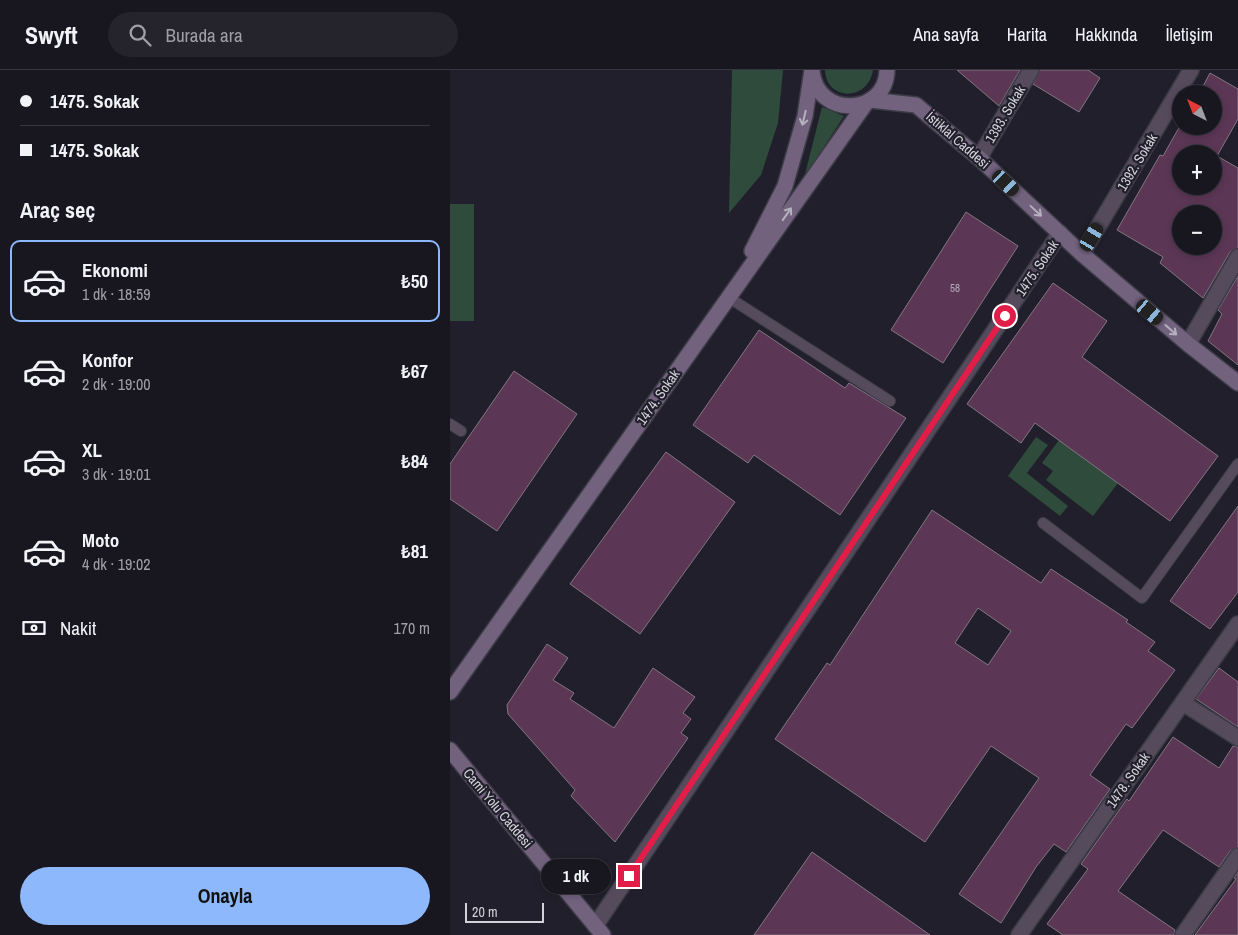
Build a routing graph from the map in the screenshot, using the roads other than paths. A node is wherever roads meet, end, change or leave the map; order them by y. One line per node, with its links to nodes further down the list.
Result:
1 (812, 70): 5 (street, İstiklal Caddesi); 10 (street, one-way to 10)
2 (1031, 70): 6 (street, 1393. Sokak)
3 (1191, 70): 8 (street, 1392. Sokak)
4 (887, 71): 5 (street, 1474. Sokak)
5 (868, 101): 6 (street, İstiklal Caddesi); 10 (street, 1474. Sokak, one-way to 5)
6 (979, 158): 7 (street, İstiklal Caddesi, one-way to 7)
7 (1060, 233): 8 (street, İstiklal Caddesi); 24 (street, 1475. Sokak)
8 (1082, 254): 11 (street, İstiklal Caddesi, one-way to 11)
9 (1238, 257): 11 (street)
10 (728, 297): 13 (lane); 19 (street, 1474. Sokak)
11 (1188, 344): 12 (street, İstiklal Caddesi)
12 (1238, 383)
13 (890, 401)
14 (450, 424): 15 (lane)
15 (461, 431)
16 (1238, 464): 17 (lane)
17 (1043, 523)
18 (1238, 624): 20 (street, 1478. Sokak)
19 (450, 692)
20 (1182, 703): 21 (street); 25 (street, 1478. Sokak)
21 (1238, 738)
22 (450, 750): 24 (street, Cami Yolu Caddesi)
23 (1238, 856): 26 (street)
24 (599, 930)
25 (1018, 935)
26 (1183, 935)

